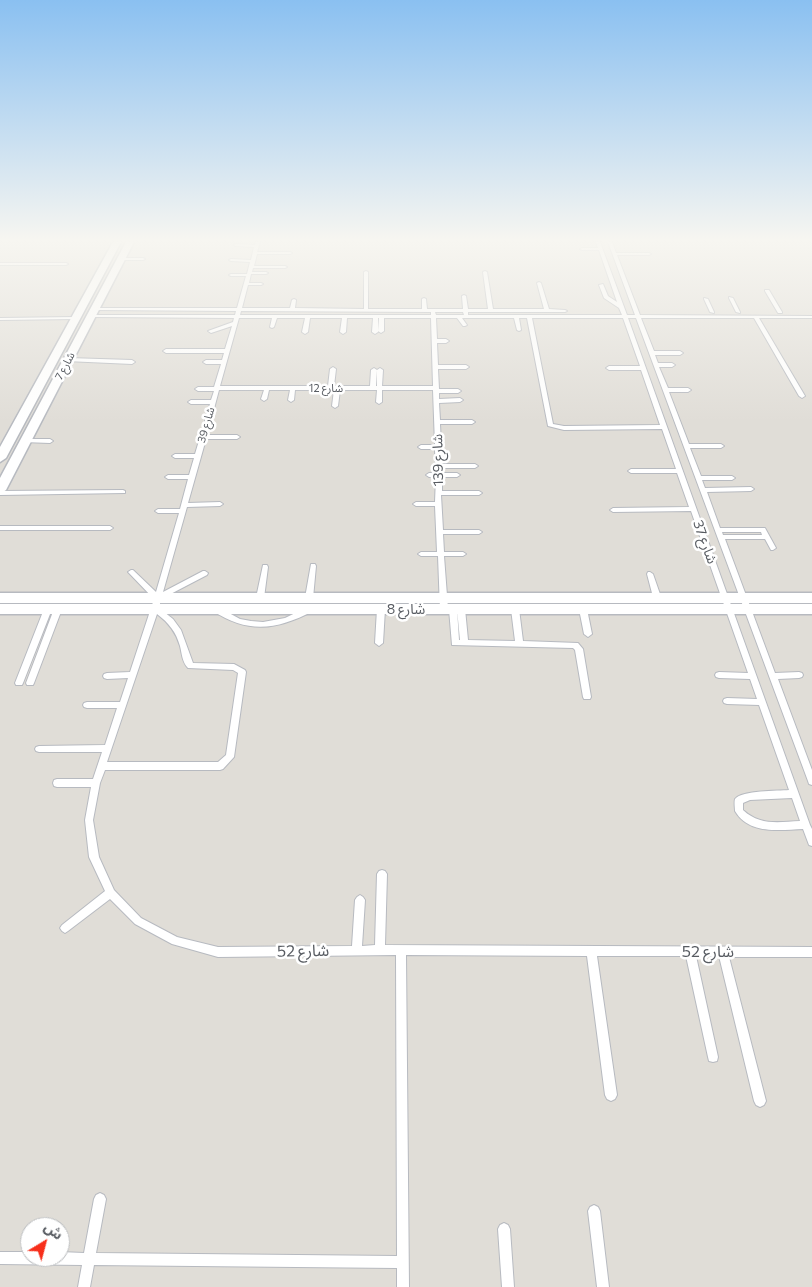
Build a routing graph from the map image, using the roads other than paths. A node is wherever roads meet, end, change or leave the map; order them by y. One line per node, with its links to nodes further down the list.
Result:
1 (84, 302): 42 (street, شارع 7)
2 (99, 302): 26 (street, شارع 7)
3 (241, 302): 27 (lane, شارع 39)
4 (294, 302): 16 (lane)
5 (366, 302): 17 (lane)
6 (424, 302): 18 (lane)
7 (465, 302): 29 (lane)
8 (490, 302): 19 (lane)
9 (544, 302): 20 (lane)
10 (612, 302): 21 (lane)
11 (619, 302): 21 (lane, شارع 37)
12 (632, 302): 30 (lane, شارع 37)
13 (707, 302): 22 (lane)
14 (733, 302): 23 (lane)
15 (774, 302): 24 (lane)
16 (292, 310): 17 (lane); 27 (lane)
17 (366, 310): 18 (lane)
18 (425, 311): 28 (lane)
19 (491, 311): 20 (lane); 29 (lane)
20 (547, 311): 21 (lane)
21 (623, 312): 30 (lane); 37 (lane); 67 (lane, شارع 37)
22 (712, 312): 23 (lane); 30 (lane)
23 (738, 312): 24 (lane)
24 (780, 312): 25 (lane)
25 (812, 312)
26 (93, 313): 27 (lane); 58 (street, شارع 7)
27 (238, 313): 31 (lane); 43 (lane, شارع 39)
28 (434, 314): 29 (lane); 34 (lane); 35 (lane); 52 (lane, شارع 139)
29 (466, 314): 35 (lane); 36 (lane)
30 (637, 314): 38 (lane); 56 (lane, شارع 37)
31 (275, 316): 32 (lane); 46 (lane)
32 (308, 316): 33 (lane); 49 (lane)
33 (345, 316): 34 (lane); 50 (lane)
34 (379, 316): 51 (lane)
35 (458, 316): 44 (lane)
36 (516, 316): 37 (lane); 47 (lane)
37 (529, 316): 93 (lane)
38 (756, 317): 39 (lane); 82 (lane)
39 (805, 317): 40 (lane); 45 (lane)
40 (812, 317)
41 (0, 318): 42 (lane)
42 (75, 318): 104 (street, شارع 7)
43 (235, 323): 48 (lane); 55 (lane, شارع 39)
44 (465, 325)
45 (810, 325)
46 (272, 327)
47 (519, 330)
48 (211, 331)
49 (305, 332)
50 (343, 332)
51 (378, 332)
52 (435, 341): 53 (lane); 64 (lane, شارع 139)
53 (446, 341)
54 (166, 351): 55 (lane)
55 (227, 351): 61 (lane, شارع 39)
56 (652, 353): 57 (lane); 62 (lane, شارع 37)
57 (680, 353)
58 (68, 360): 59 (lane); 96 (street, شارع 7)
59 (132, 362)
60 (206, 362): 61 (lane)
61 (224, 362): 76 (lane, شارع 39)
62 (656, 365): 63 (lane); 79 (lane, شارع 37)
63 (672, 365)
64 (436, 368): 65 (lane); 77 (lane, شارع 139)
65 (466, 368)
66 (609, 368): 67 (lane)
67 (643, 368): 93 (lane, شارع 37)
68 (333, 369): 74 (lane)
69 (377, 370): 75 (lane)
70 (276, 379): 72 (lane)
71 (267, 388): 72 (lane, شارع 12); 76 (lane, شارع 12); 83 (lane)
72 (274, 388): 73 (lane, شارع 12)
73 (293, 388): 74 (lane, شارع 12); 86 (lane)
74 (334, 388): 75 (lane, شارع 12); 90 (lane)
75 (376, 388): 77 (lane, شارع 12); 89 (lane)
76 (217, 389): 78 (lane, شارع 12); 85 (lane, شارع 39)
77 (436, 389): 81 (lane, شارع 12); 87 (lane, شارع 139)
78 (198, 390)
79 (666, 390): 80 (lane); 98 (lane, شارع 37)
80 (688, 390)
81 (458, 391)
82 (802, 396)
83 (264, 399)
84 (191, 400): 85 (lane)
85 (213, 400): 94 (lane, شارع 39)
86 (291, 400)
87 (437, 400): 88 (lane); 91 (lane, شارع 139)
88 (460, 400)
89 (379, 402)
90 (335, 406)
91 (437, 422): 92 (lane); 101 (lane, شارع 139)
92 (472, 422)
93 (664, 427): 108 (lane, شارع 37)
94 (203, 437): 95 (lane); 103 (lane, شارع 39)
95 (237, 437)
96 (25, 441): 97 (lane); 118 (street, شارع 7)
97 (50, 441)
98 (687, 446): 99 (lane); 114 (lane, شارع 37)
99 (721, 446)
100 (421, 447): 101 (lane)
101 (438, 447): 105 (lane, شارع 139)
102 (175, 456): 103 (lane)
103 (198, 456): 113 (lane, شارع 39)
104 (0, 458)
105 (439, 466): 106 (lane); 110 (lane, شارع 139)
106 (476, 466)
107 (631, 471): 108 (lane)
108 (680, 471): 127 (lane, شارع 37)
109 (429, 475): 110 (lane)
110 (439, 475): 111 (lane); 120 (lane, شارع 139)
111 (457, 475)
112 (168, 477): 113 (lane)
113 (192, 477): 125 (lane, شارع 39)
114 (699, 478): 115 (lane); 116 (lane, شارع 37)
115 (732, 478)
116 (703, 490): 117 (lane); 133 (lane, شارع 37)
117 (751, 490)
118 (0, 491): 119 (lane)
119 (123, 492)
120 (438, 493): 121 (lane); 124 (lane, شارع 139)
121 (479, 493)
122 (220, 504): 125 (lane)
123 (416, 504): 124 (lane)
124 (438, 504): 131 (lane, شارع 139)
125 (183, 508): 128 (lane); 147 (lane, شارع 39)
126 (613, 510): 127 (lane)
127 (693, 510): 149 (lane, شارع 37)
128 (158, 512)
129 (0, 528): 130 (lane)
130 (110, 528)
131 (439, 532): 132 (lane); 136 (lane, شارع 139)
132 (479, 532)
133 (720, 534): 134 (lane); 150 (lane, شارع 37)
134 (773, 548)
135 (421, 554): 136 (lane)
136 (441, 554): 137 (lane); 151 (lane, شارع 139)
137 (463, 554)
138 (313, 566): 148 (lane)
139 (265, 567): 145 (lane)
140 (131, 572): 147 (lane)
141 (205, 573): 147 (lane)
142 (650, 574): 143 (lane)
143 (657, 597): 149 (street, شارع 8); 151 (street, شارع 8)
144 (0, 598): 147 (street, شارع 8)
145 (260, 598): 147 (street, شارع 8); 148 (street, شارع 8)
146 (812, 598): 150 (street, شارع 8)
147 (156, 603): 148 (street, شارع 8); 153 (street, شارع 8); 162 (lane, شارع 52); 178 (lane)
148 (310, 603): 151 (street, شارع 8); 154 (street, شارع 8)
149 (727, 603): 150 (street, شارع 8); 156 (street, شارع 8); 165 (lane, شارع 37)
150 (746, 603): 157 (street, شارع 8); 166 (lane, شارع 37)
151 (450, 606): 154 (street, شارع 8); 155 (street, شارع 8); 160 (lane); 160 (lane)
152 (0, 609): 153 (street, شارع 8)
153 (53, 609): 168 (lane); 169 (lane)
154 (381, 609): 159 (lane)
155 (515, 609): 156 (street, شارع 8); 161 (lane)
156 (583, 609): 158 (lane)
157 (812, 609)
158 (588, 634)
159 (379, 643)
160 (464, 643): 161 (lane)
161 (519, 644): 170 (lane)
162 (133, 675): 164 (lane); 174 (lane, شارع 52)
163 (719, 675): 165 (lane)
164 (107, 676)
165 (753, 676): 172 (lane, شارع 37)
166 (773, 676): 167 (lane); 177 (lane, شارع 37)
167 (799, 676)
168 (19, 683)
169 (30, 683)
170 (587, 697)
171 (727, 701): 172 (lane)
172 (762, 702): 182 (lane, شارع 37)
173 (87, 705): 174 (lane)
174 (123, 705): 175 (lane, شارع 52)
175 (108, 748): 176 (lane); 178 (lane, شارع 52)
176 (39, 749)
177 (809, 761): 179 (lane, شارع 37)
178 (102, 766): 181 (lane, شارع 52)
179 (812, 781)
180 (58, 783): 181 (lane)
181 (96, 783): 186 (lane, شارع 52)
182 (795, 794): 183 (lane, شارع 37); 183 (lane)
183 (806, 825): 184 (lane, شارع 37)
184 (812, 842)
185 (382, 874): 190 (lane)
186 (111, 892): 188 (lane); 189 (lane, شارع 52)
187 (360, 900): 189 (lane)
188 (65, 928)
189 (357, 950): 190 (lane, شارع 52)
190 (380, 950): 191 (lane, شارع 52)
191 (401, 950): 192 (lane, شارع 52); 204 (lane)
192 (591, 951): 193 (lane, شارع 52); 197 (lane)
193 (690, 952): 194 (lane, شارع 52); 196 (lane)
194 (723, 952): 195 (lane, شارع 52); 198 (lane)
195 (812, 952)
196 (713, 1057)
197 (611, 1095)
198 (760, 1101)
199 (100, 1199): 203 (lane)
200 (594, 1211): 208 (lane)
201 (504, 1229): 207 (lane)
202 (0, 1258): 203 (lane)
203 (89, 1259): 204 (lane); 205 (lane)
204 (403, 1262): 206 (lane)
205 (84, 1287)
206 (403, 1287)
207 (508, 1287)
208 (603, 1287)

